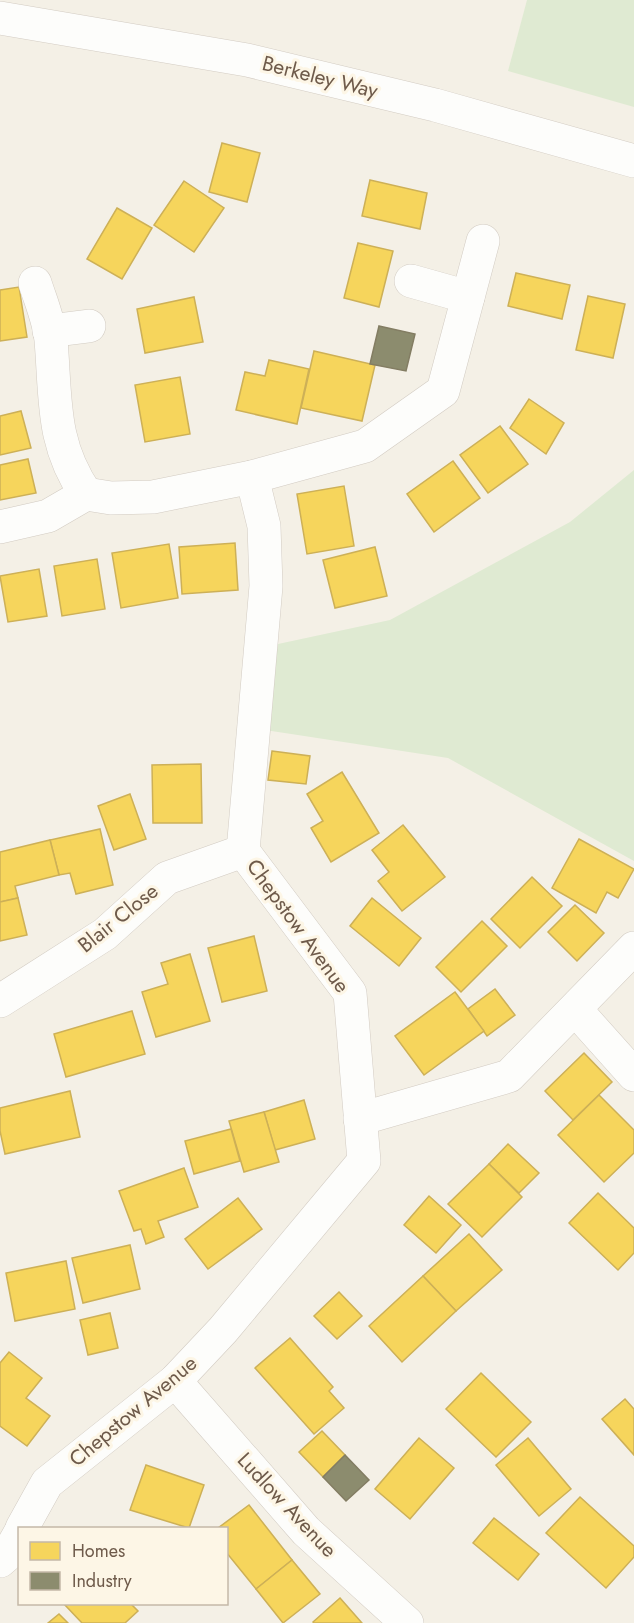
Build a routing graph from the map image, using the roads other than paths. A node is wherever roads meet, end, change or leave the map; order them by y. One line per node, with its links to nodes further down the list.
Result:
1 (0, 18): 2 (street, Berkeley Way)
2 (634, 161)
3 (483, 241): 6 (street)
4 (411, 281): 6 (street)
5 (34, 283): 8 (street)
6 (468, 297): 9 (street)
7 (89, 326): 8 (street)
8 (49, 331): 10 (street)
9 (252, 477): 10 (street); 12 (street, Chepstow Avenue)
10 (86, 494): 11 (street)
11 (0, 527)
12 (243, 850): 14 (street, Blair Close); 17 (street, Chepstow Avenue)
13 (634, 948): 15 (street)
14 (0, 1001)
15 (575, 1009): 16 (street); 17 (street)
16 (634, 1075)
17 (360, 1119): 18 (street, Chepstow Avenue)
18 (175, 1381): 19 (street, Chepstow Avenue); 22 (street, Ludlow Avenue)
19 (23, 1527)
20 (18, 1536): 21 (street)
21 (0, 1561)
22 (407, 1623)

